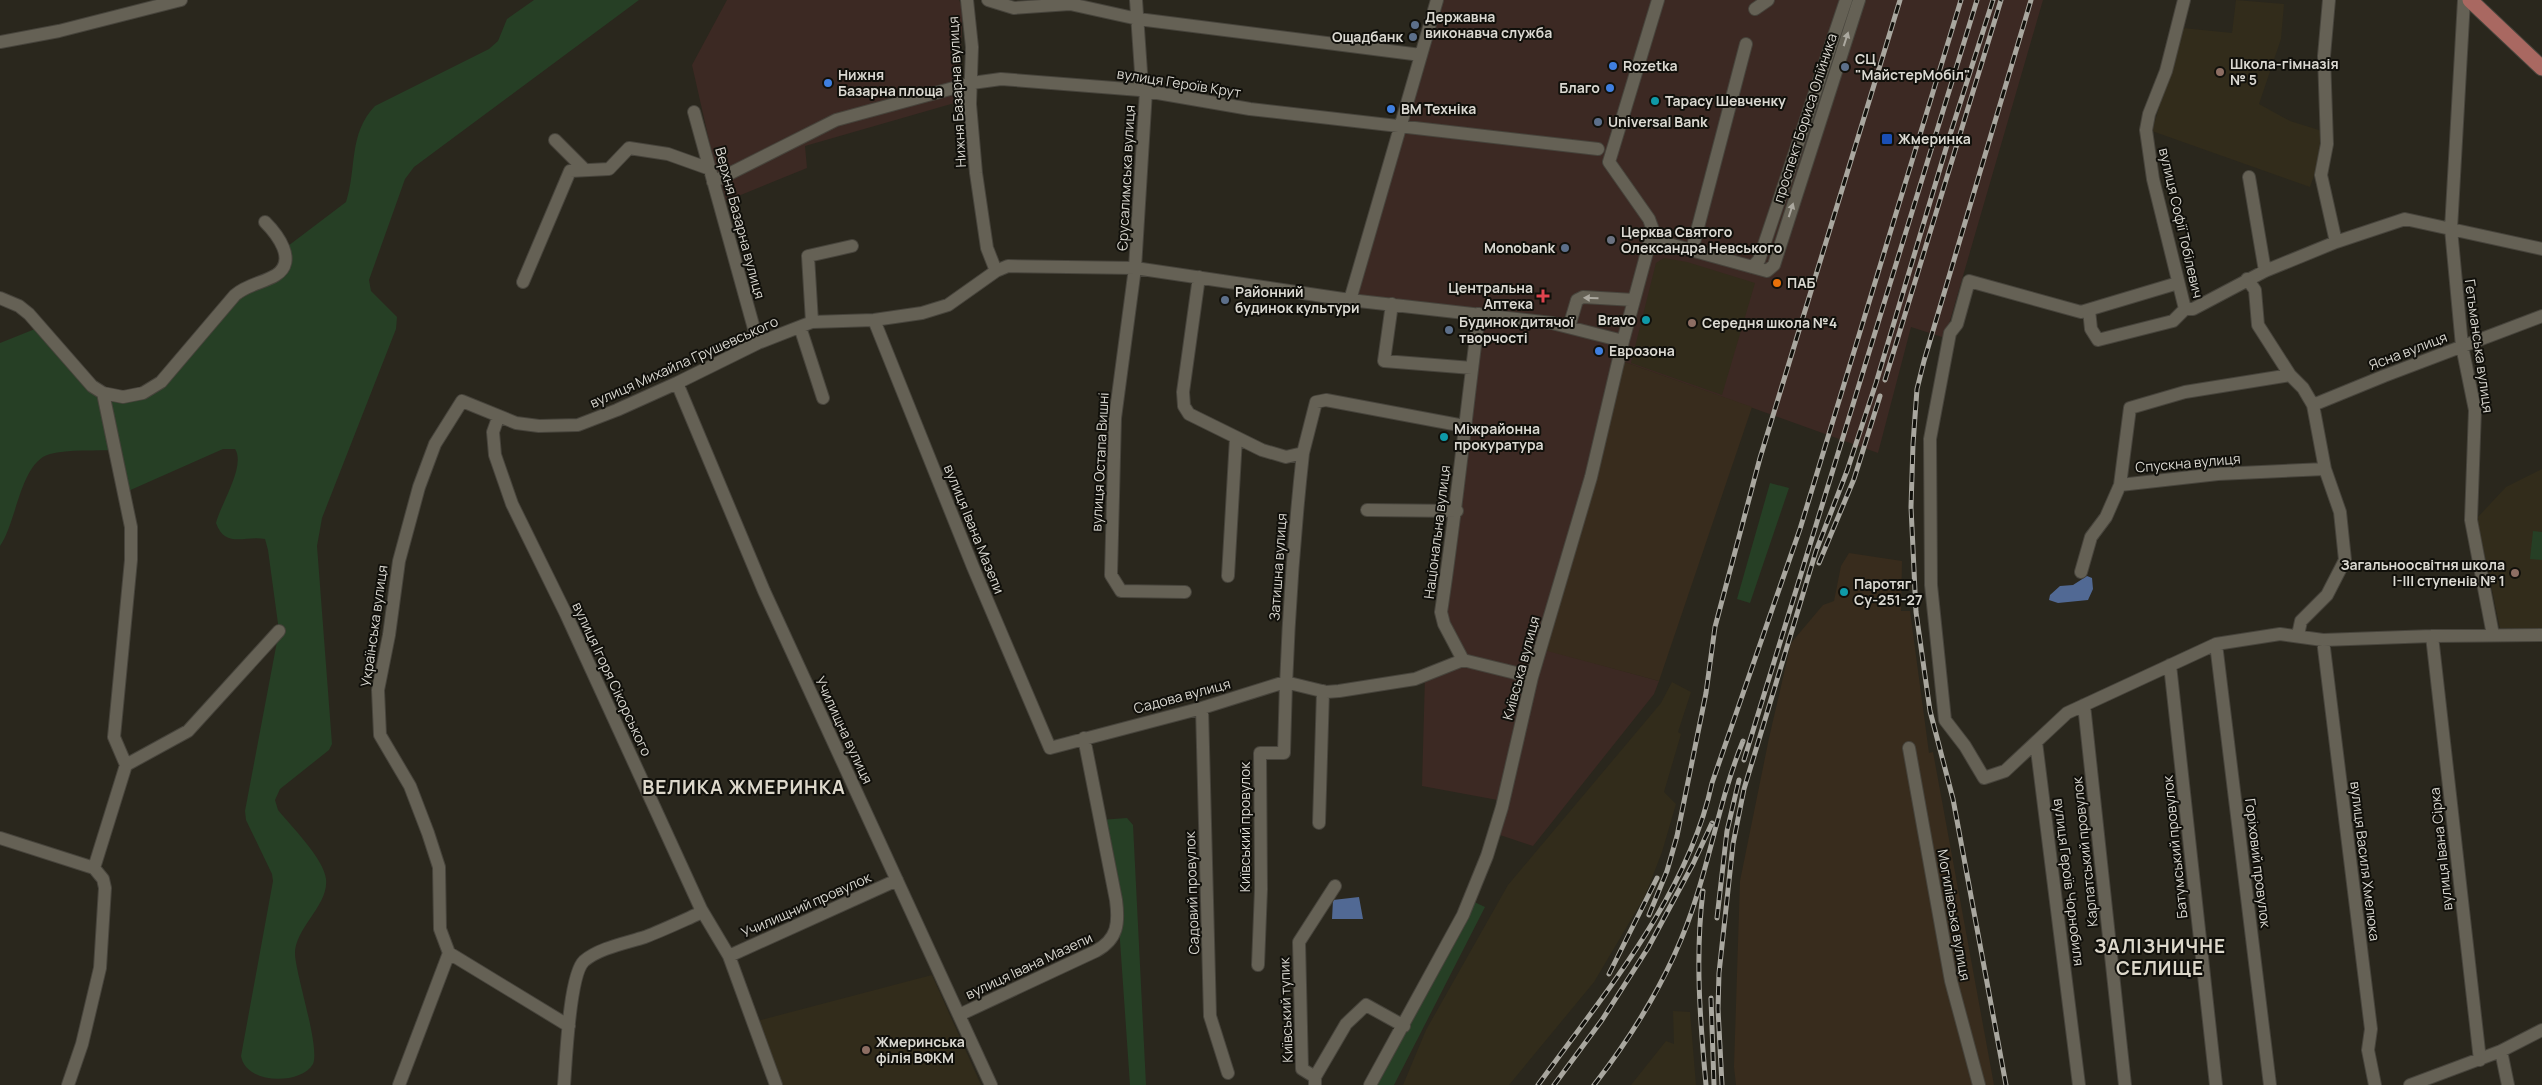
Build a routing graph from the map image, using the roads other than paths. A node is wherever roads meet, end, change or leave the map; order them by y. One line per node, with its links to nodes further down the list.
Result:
1 (181, 0): 16 (street)
2 (967, 0): 20 (street, Нижня Базарна вулиця)
3 (988, 0): 15 (street)
4 (1136, 0): 15 (street, Єрусалимська вулиця)
5 (1438, 0): 18 (street)
6 (1658, 0): 32 (street)
7 (1768, 0): 14 (street)
8 (1846, 0): 37 (street, проспект Бориса Олійника)
9 (1859, 0): 37 (street, проспект Бориса Олійника, one-way to 9)
10 (2184, 0): 44 (street, вулиця Софії Тобілевич)
11 (2329, 0): 33 (street)
12 (2464, 0): 31 (street, Гетьманська вулиця)
13 (2470, 0): 19 (main road)
14 (1755, 9)
15 (1138, 19): 18 (street); 21 (street, Єрусалимська вулиця)
16 (0, 42)
17 (1746, 44): 36 (street)
18 (1421, 55): 23 (street)
19 (2542, 68)
20 (972, 83): 21 (street, вулиця Героїв Крут); 29 (street, вулиця Героїв Крут); 39 (street, Нижня Базарна вулиця)
21 (1143, 90): 23 (street, вулиця Героїв Крут); 38 (street, Єрусалимська вулиця)
22 (694, 112): 27 (street, Верхня Базарна вулиця)
23 (1400, 126): 25 (street, вулиця Героїв Крут); 46 (street)
24 (555, 140): 26 (street)
25 (1598, 149)
26 (584, 169): 27 (street); 43 (street)
27 (710, 169): 29 (street, Верхня Базарна вулиця)
28 (2249, 177): 40 (street)
29 (713, 182): 56 (street, Верхня Базарна вулиця)
30 (265, 222): 62 (street)
31 (2451, 229): 33 (street); 35 (street); 58 (street, Гетьманська вулиця)
32 (1651, 239): 36 (street); 47 (street, Київська вулиця)
33 (2336, 242): 40 (street)
34 (852, 246): 54 (street)
35 (2542, 249)
36 (1692, 250): 37 (street)
37 (1752, 267)
38 (1135, 268): 39 (street, вулиця Михайла Грушевського); 41 (street, вулиця Михайла Грушевського); 76 (street, вулиця Остапа Вишні)
39 (996, 271): 53 (street, вулиця Михайла Грушевського)
40 (2265, 271): 42 (street)
41 (1199, 277): 46 (street, вулиця Михайла Грушевського); 68 (street)
42 (2247, 279): 49 (street); 60 (street)
43 (523, 282)
44 (2178, 283): 49 (street, вулиця Софії Тобілевич); 50 (street)
45 (0, 298): 62 (street)
46 (1350, 300): 48 (street, вулиця Михайла Грушевського)
47 (1634, 300): 55 (street, one-way to 55); 57 (street, Київська вулиця)
48 (1392, 304): 51 (street, вулиця Михайла Грушевського); 59 (street)
49 (2185, 309): 50 (street)
50 (2089, 310): 92 (street)
51 (1479, 314): 55 (street, вулиця Михайла Грушевського); 59 (street, Національна вулиця)
52 (2542, 316): 58 (street, Ясна вулиця)
53 (874, 320): 54 (street, вулиця Михайла Грушевського); 93 (street, вулиця Івана Мазепи)
54 (806, 325): 56 (street, вулиця Михайла Грушевського); 63 (street)
55 (1569, 327): 57 (street, вулиця Михайла Грушевського)
56 (758, 342): 61 (street, вулиця Михайла Грушевського)
57 (1623, 342): 86 (street, Київська вулиця)
58 (2462, 346): 65 (street, Ясна вулиця); 79 (street, Гетьманська вулиця)
59 (1472, 368): 67 (street, Національна вулиця)
60 (2290, 376): 65 (street); 71 (street)
61 (677, 383): 66 (street, вулиця Михайла Грушевського); 99 (street, Училищна вулиця)
62 (103, 393): 95 (street)
63 (823, 398)
64 (462, 401): 66 (street, вулиця Михайла Грушевського); 102 (street, Українська вулиця)
65 (2313, 405): 70 (street)
66 (498, 418): 101 (street, вулиця Ігоря Сікорського)
67 (1464, 426): 69 (street, Затишна вулиця); 73 (street, Національна вулиця)
68 (1236, 438): 69 (street); 75 (street)
69 (1303, 453): 87 (street, Затишна вулиця)
70 (2325, 469): 71 (street, Спускна вулиця); 78 (street)
71 (2120, 485): 74 (street, Спускна вулиця)
72 (1367, 510): 73 (street)
73 (1457, 511): 84 (street, Національна вулиця)
74 (2081, 572)
75 (1228, 576)
76 (1185, 592)
77 (279, 631): 95 (street)
78 (2298, 635): 82 (street); 83 (street)
79 (2493, 635): 80 (street); 81 (street)
80 (2542, 635)
81 (2432, 636): 82 (street); 110 (street, вулиця Івана Сірка)
82 (2322, 640): 125 (street, вулиця Василя Хмелюка)
83 (2216, 644): 85 (street); 124 (street, Горіховий провулок)
84 (1463, 660): 86 (street); 88 (street)
85 (2170, 665): 89 (street); 123 (street, Батумський провулок)
86 (1532, 677): 107 (street, Київська вулиця)
87 (1285, 682): 88 (street); 90 (street, Садова вулиця); 104 (street, Київський провулок)
88 (1323, 691): 96 (street)
89 (2084, 705): 92 (street); 122 (street, Карпатський провулок)
90 (1202, 708): 91 (street, Садова вулиця); 111 (street, Садовий провулок)
91 (1084, 738): 93 (street, Садова вулиця); 105 (street, вулиця Івана Мазепи)
92 (2036, 742): 121 (street, вулиця Героїв Чорнобиля)
93 (1050, 748)
94 (1909, 748): 120 (street, Могилівська вулиця)
95 (126, 765): 98 (street)
96 (1319, 823)
97 (0, 838): 98 (street)
98 (94, 868): 114 (street)
99 (897, 880): 103 (street, Училищний провулок); 105 (street, Училищна вулиця)
100 (1335, 886): 112 (street, Київський тупик)
101 (700, 908): 103 (street); 106 (street)
102 (449, 953): 106 (street); 115 (street)
103 (728, 956): 117 (street)
104 (1258, 965)
105 (959, 1016): 118 (street, Училищна вулиця)
106 (569, 1026): 116 (street)
107 (1404, 1026): 112 (street); 119 (street, Київська вулиця)
108 (2542, 1030): 109 (street)
109 (2502, 1051): 110 (street); 127 (street)
110 (2480, 1060): 113 (street)
111 (1228, 1073)
112 (1315, 1081)
113 (2432, 1082): 126 (street)
114 (68, 1085)
115 (399, 1085)
116 (564, 1085)
117 (776, 1085)
118 (991, 1085)
119 (1370, 1085)
120 (1979, 1085)
121 (2079, 1085)
122 (2125, 1085)
123 (2216, 1085)
124 (2270, 1085)
125 (2375, 1085)
126 (2410, 1085)
127 (2508, 1085)

